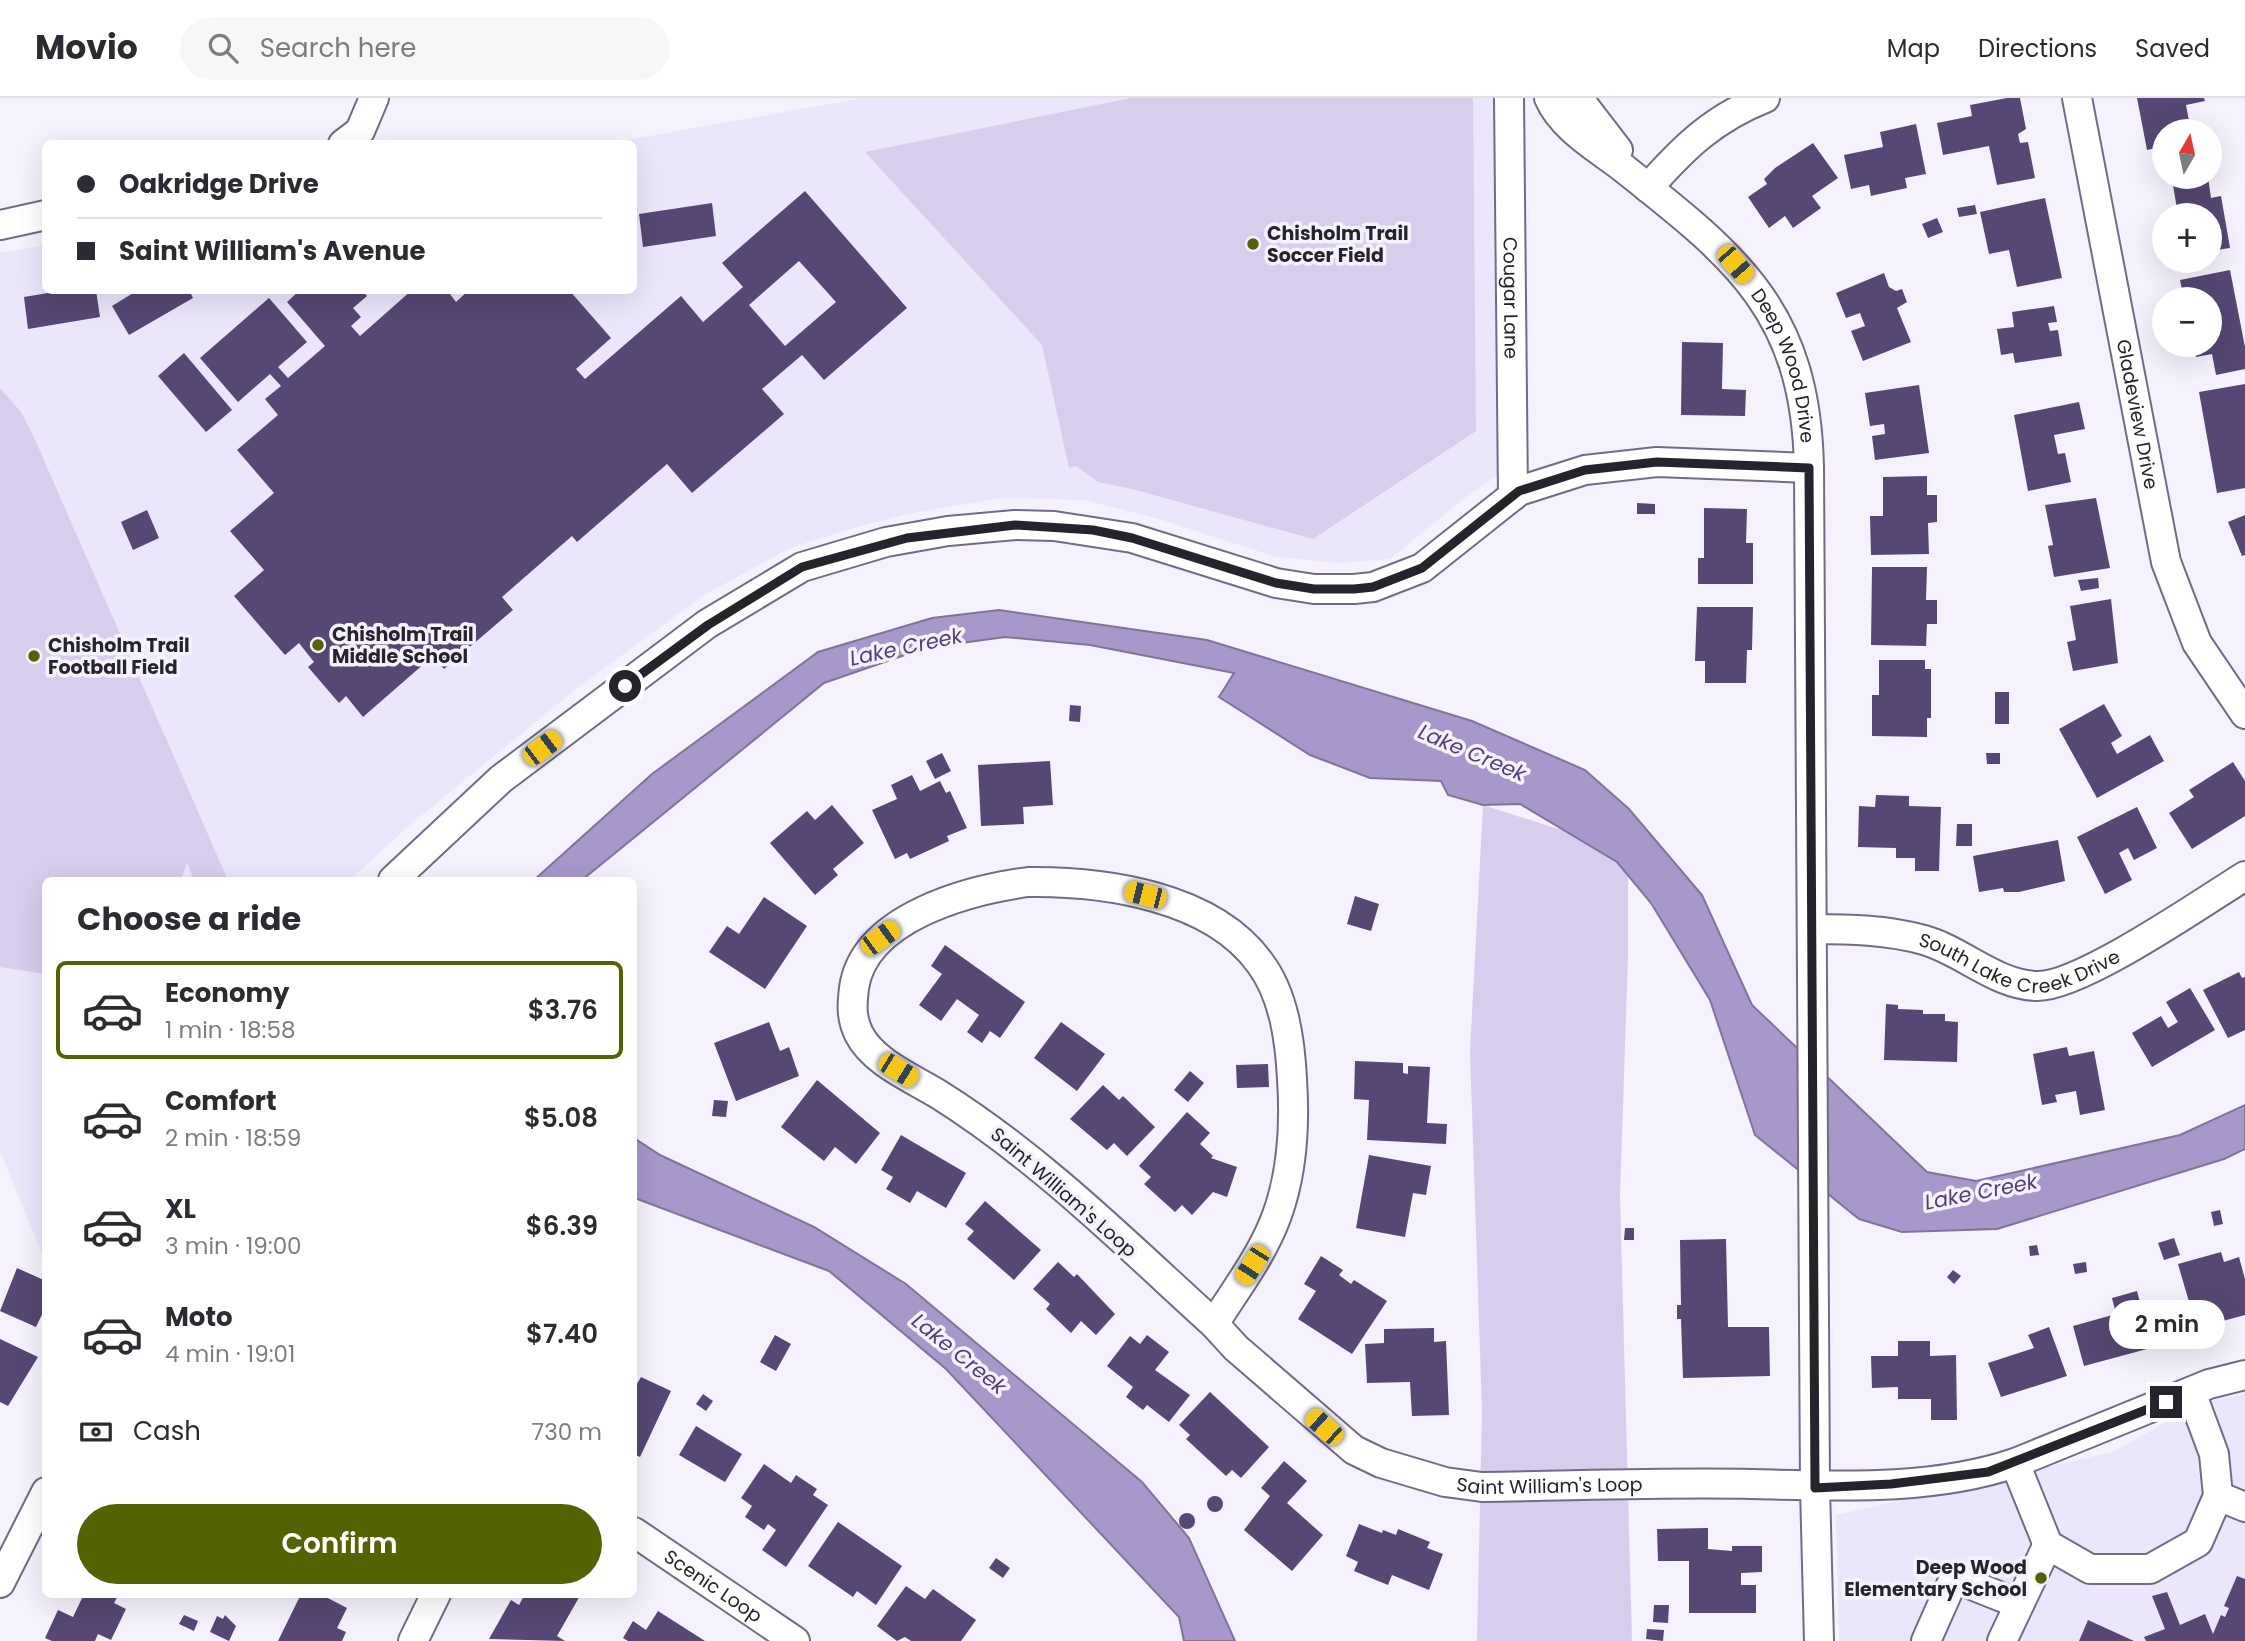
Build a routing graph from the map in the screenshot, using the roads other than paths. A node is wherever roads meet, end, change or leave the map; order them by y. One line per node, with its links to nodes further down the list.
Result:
1 (374, 98): 7 (street)
2 (1508, 98): 12 (street, Cougar Lane)
3 (1549, 98): 8 (street, Deep Wood Drive)
4 (1578, 98): 8 (street, Deep Wood Drive)
5 (1765, 98): 8 (street)
6 (2077, 98): 13 (street, Gladeview Drive)
7 (349, 140)
8 (1648, 188): 11 (street, Deep Wood Drive)
9 (42, 216): 10 (street)
10 (0, 225)
11 (1809, 468): 12 (street); 16 (street, Deep Wood Drive)
12 (1513, 496): 15 (street)
13 (2245, 715)
14 (2245, 876): 16 (street, South Lake Creek Drive)
15 (396, 877)
16 (1813, 929): 21 (street, Deep Wood Drive)
17 (1214, 1324): 17 (street, Saint William's Loop); 21 (street, Saint William's Loop)
18 (2245, 1375): 19 (street, Saint William's Loop)
19 (2191, 1392): 20 (street, Saint William's Loop); 22 (street)
20 (2015, 1463): 21 (street, Saint William's Loop); 26 (street)
21 (1815, 1488): 32 (street, Deep Wood Drive)
22 (2218, 1496): 24 (street); 26 (street)
23 (42, 1500): 27 (street)
24 (2245, 1507)
25 (637, 1534): 31 (street, Scenic Loop)
26 (2048, 1544): 29 (street)
27 (0, 1583)
28 (434, 1598): 30 (street)
29 (2019, 1604): 33 (street); 34 (street)
30 (413, 1641)
31 (794, 1641)
32 (1819, 1641)
33 (1926, 1641)
34 (2002, 1641)

